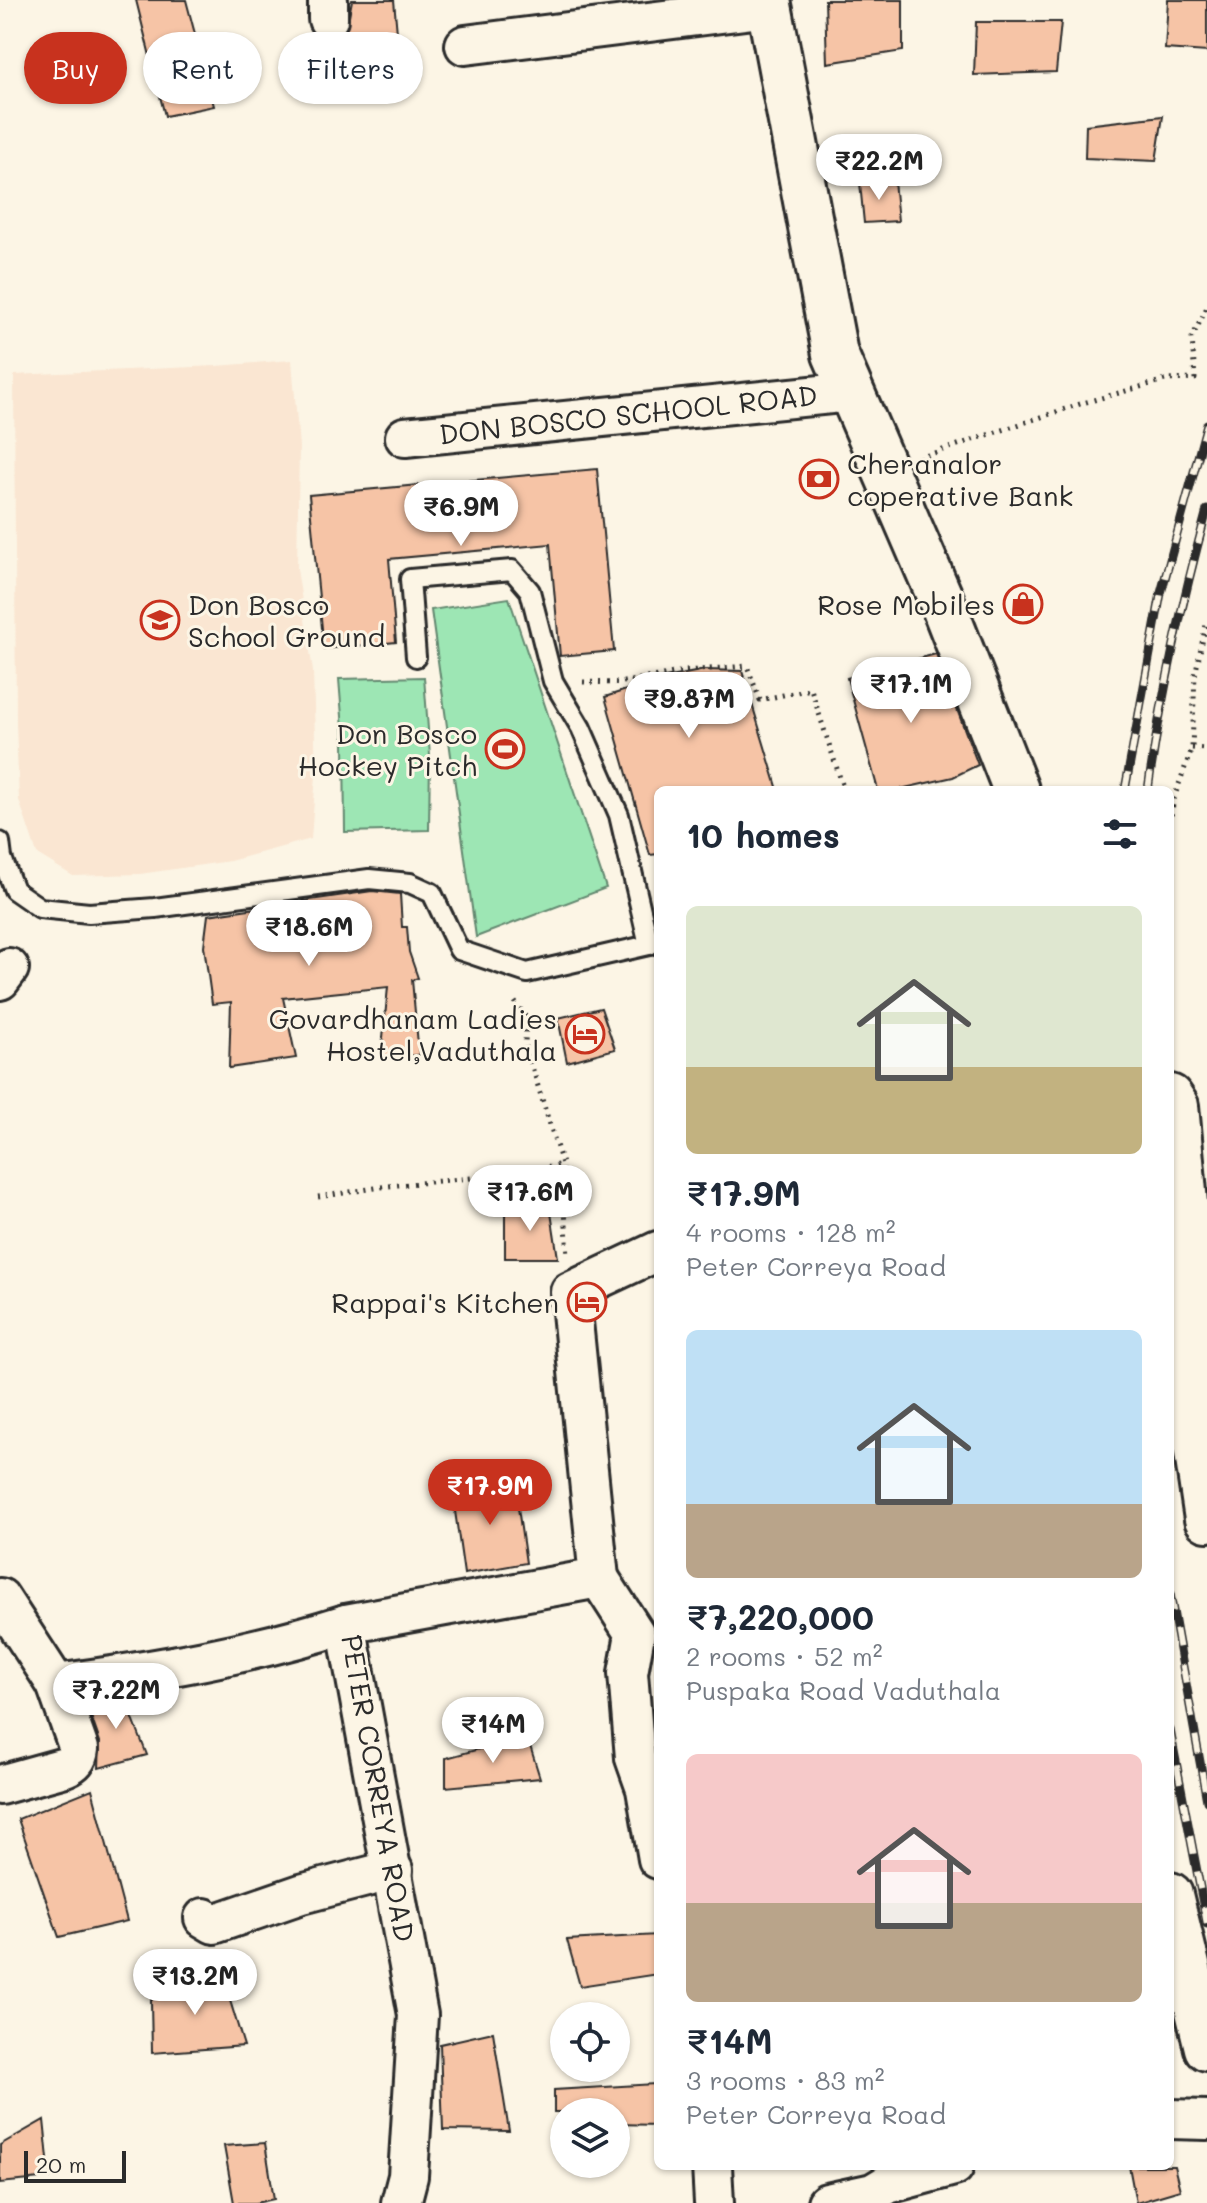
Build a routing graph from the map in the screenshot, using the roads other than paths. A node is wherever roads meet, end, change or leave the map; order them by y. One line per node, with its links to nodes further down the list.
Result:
1 (769, 4): 2 (street); 3 (main road)
2 (465, 45)
3 (851, 392): 4 (street, DON BOSCO SCHOOL ROAD); 6 (main road)
4 (405, 437)
5 (416, 657): 8 (lane)
6 (1014, 786)
7 (0, 842): 8 (lane)
8 (654, 942)
9 (1174, 1103): 11 (main road)
10 (654, 1253): 13 (street)
11 (1199, 1267): 12 (main road)
12 (1207, 1519)
13 (599, 1578): 15 (street, PETER CORREYA ROAD); 18 (street)
14 (0, 1598): 16 (street)
15 (346, 1624): 16 (street); 19 (street, PETER CORREYA ROAD)
16 (56, 1684): 17 (street)
17 (0, 1785)
18 (654, 1836)
19 (393, 1870): 20 (street); 28 (street, PETER CORREYA ROAD)
20 (204, 1918)
21 (1174, 1922): 22 (main road)
22 (1207, 2048)
23 (1174, 2119): 24 (street)
24 (1207, 2120)
25 (712, 2170): 29 (street)
26 (939, 2170): 27 (street)
27 (872, 2187): 30 (street)
28 (401, 2203)
29 (714, 2203)
30 (827, 2203)

